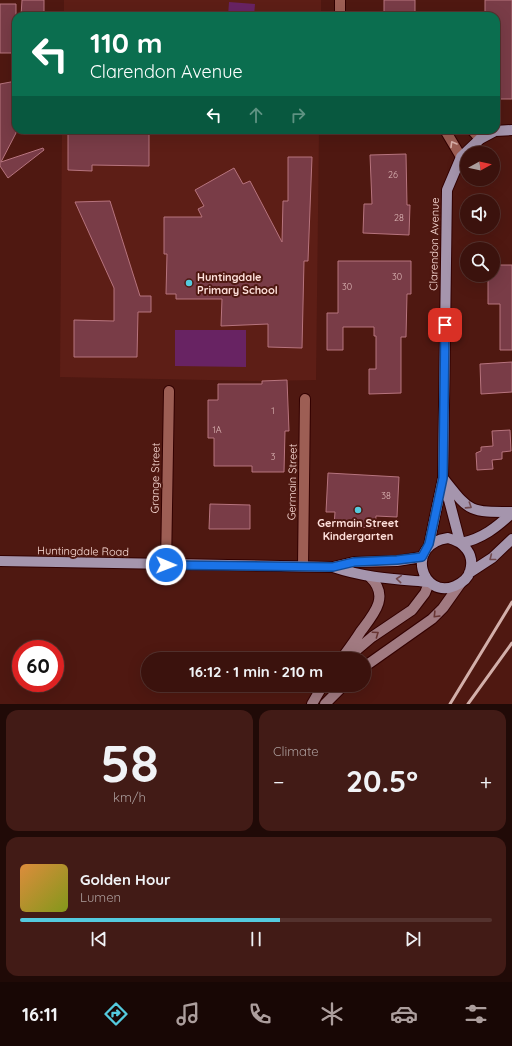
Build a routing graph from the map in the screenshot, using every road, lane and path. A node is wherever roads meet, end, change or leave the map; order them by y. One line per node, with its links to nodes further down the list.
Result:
1 (340, 0): 2 (street)
2 (340, 12)
3 (512, 130): 4 (main road, Clarendon Avenue)
4 (500, 131)
5 (447, 134): 10 (street, one-way to 5)
6 (476, 134): 8 (street)
7 (489, 134): 8 (main road, Clarendon Avenue)
8 (480, 139): 9 (main road, Clarendon Avenue)
9 (473, 146)
10 (460, 156)
11 (460, 160): 14 (main road, Clarendon Avenue)
12 (169, 391): 21 (street, Grange Street)
13 (305, 399): 22 (street, Germain Street)
14 (443, 478): 15 (main road, one-way to 15); 17 (main road, Clarendon Avenue); 18 (main road, Clarendon Avenue)
15 (512, 513): 17 (main road)
16 (512, 539): 24 (main road, one-way to 24)
17 (460, 543): 18 (main road); 24 (main road)
18 (429, 544): 19 (main road)
19 (422, 557): 23 (main road, Huntingdale Road); 26 (main road)
20 (0, 561): 21 (main road, Huntingdale Road)
21 (166, 565): 22 (main road, Huntingdale Road)
22 (303, 566): 23 (main road, Huntingdale Road)
23 (333, 567): 25 (main road, Huntingdale Road)
24 (469, 573): 27 (main road)
25 (370, 577): 26 (main road, Huntingdale Road, one-way to 25); 28 (street)
26 (429, 582): 27 (main road); 29 (street, one-way to 26)
27 (460, 584): 30 (street, one-way to 30)
28 (347, 652)
29 (354, 652)
30 (371, 662)
31 (319, 692): 33 (street)
32 (337, 692): 34 (street)
33 (312, 704)
34 (325, 704)

